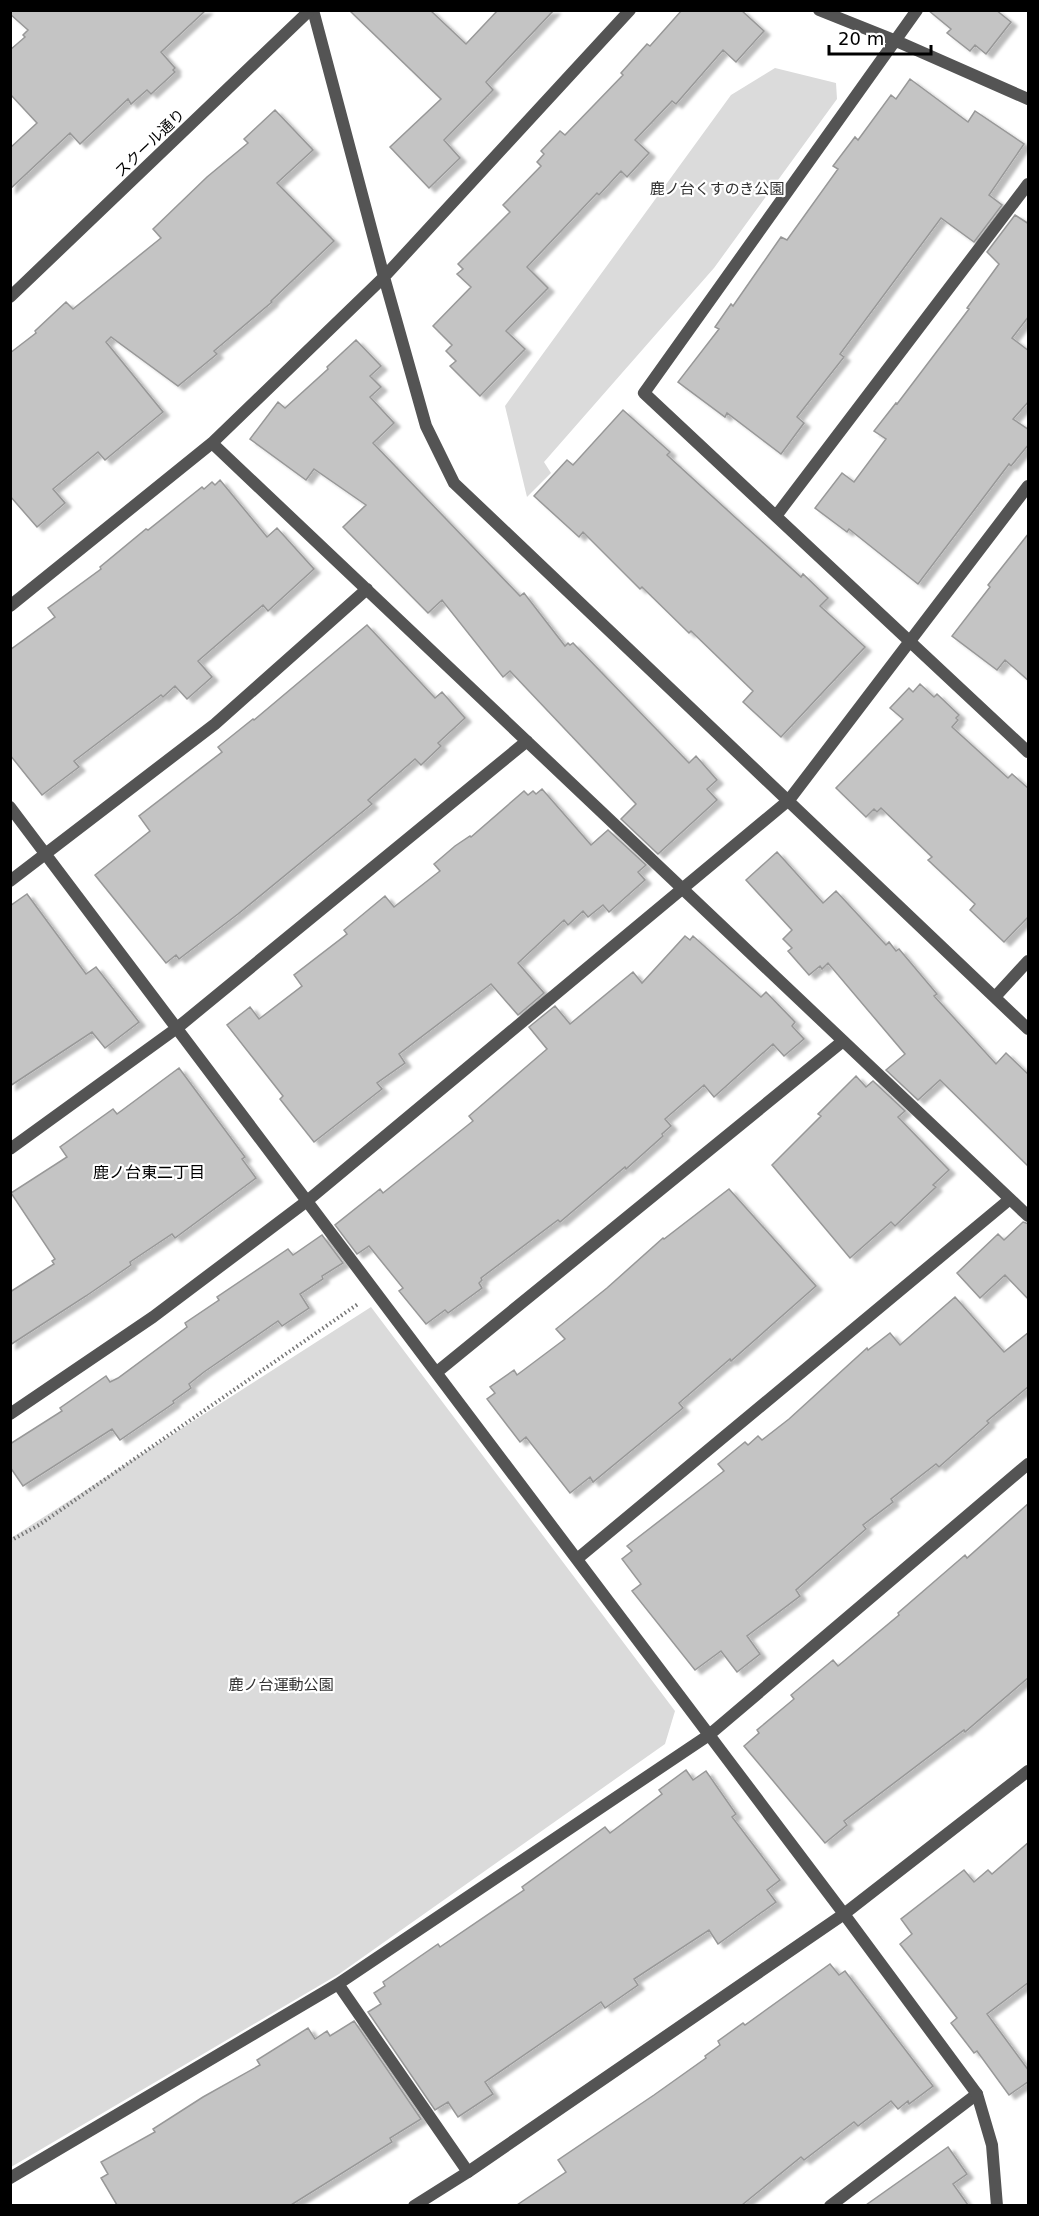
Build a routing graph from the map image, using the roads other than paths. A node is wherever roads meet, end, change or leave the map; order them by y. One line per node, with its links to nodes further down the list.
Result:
1 (312, 10): 8 (street); 9 (street, スクール通り)
2 (630, 10): 8 (street)
3 (819, 10): 5 (street)
4 (917, 10): 5 (street)
5 (894, 40): 6 (street); 12 (street)
6 (1029, 99)
7 (1029, 184): 12 (street)
8 (384, 277): 10 (street); 18 (street)
9 (10, 297)
10 (212, 443): 13 (street); 14 (street)
11 (1029, 486): 15 (street)
12 (776, 516): 15 (street)
13 (366, 589): 16 (street); 20 (street)
14 (10, 606)
15 (909, 642): 17 (street); 18 (street)
16 (527, 741): 22 (street); 25 (street)
17 (1029, 752)
18 (789, 800): 22 (street); 24 (street)
19 (10, 807): 20 (street)
20 (46, 855): 21 (street); 25 (street)
21 (10, 881)
22 (683, 889): 27 (street); 30 (street)
23 (1029, 961): 24 (street)
24 (995, 998): 26 (street)
25 (177, 1028): 28 (street); 30 (street)
26 (1029, 1029)
27 (843, 1041): 29 (street); 32 (street)
28 (10, 1149)
29 (1010, 1199): 31 (street); 35 (street)
30 (307, 1201): 32 (street); 33 (street)
31 (1029, 1216)
32 (437, 1372): 35 (street)
33 (10, 1414)
34 (1029, 1464): 36 (street)
35 (577, 1559): 36 (street)
36 (709, 1735): 38 (street); 39 (street)
37 (1029, 1771): 38 (street)
38 (844, 1914): 40 (street); 41 (street)
39 (338, 1984): 41 (street); 42 (street)
40 (977, 2094): 44 (street); 45 (street)
41 (468, 2172): 43 (street)
42 (10, 2178)
43 (414, 2205)
44 (830, 2205)
45 (997, 2205)

